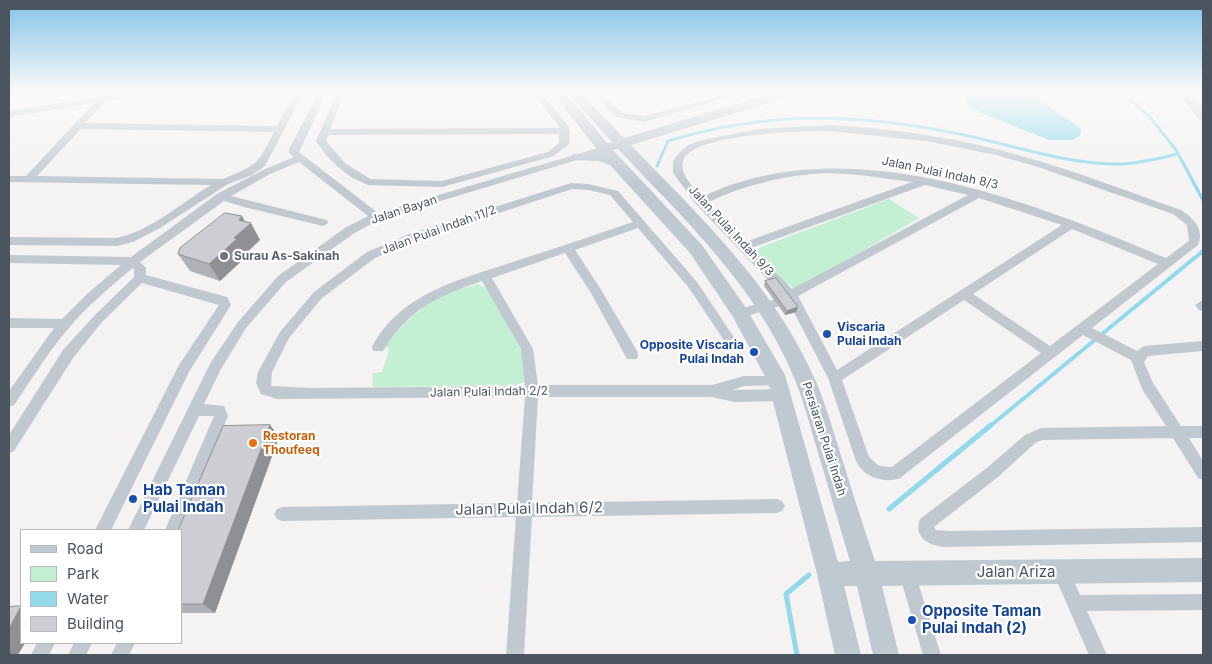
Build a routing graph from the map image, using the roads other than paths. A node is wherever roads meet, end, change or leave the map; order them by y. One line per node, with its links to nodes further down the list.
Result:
1 (592, 122): 18 (main road)
2 (80, 123): 11 (street)
3 (283, 123): 12 (street)
4 (307, 123): 20 (street)
5 (328, 123): 15 (street)
6 (561, 123): 13 (street)
7 (592, 123): 17 (main road, Persiaran Pulai Indah)
8 (593, 123): 16 (main road, Persiaran Pulai Indah)
9 (595, 123): 14 (main road)
10 (686, 123): 14 (main road, Jalan Bayan)
11 (77, 126): 12 (street); 23 (street)
12 (280, 129): 25 (street)
13 (565, 131): 15 (street); 15 (street)
14 (646, 135): 16 (main road, Jalan Bayan); 19 (main road)
15 (323, 136)
16 (621, 144): 17 (main road, Jalan Bayan); 19 (main road, Persiaran Pulai Indah)
17 (604, 148): 18 (street, Jalan Bayan); 21 (main road, Persiaran Pulai Indah)
18 (578, 156): 21 (main road); 29 (street, Jalan Bayan)
19 (634, 157): 42 (main road, Persiaran Pulai Indah)
20 (301, 158): 27 (street); 29 (street)
21 (617, 162): 43 (main road, Persiaran Pulai Indah)
22 (9, 179): 23 (street)
23 (29, 179): 25 (street)
24 (924, 181): 26 (street, Jalan Pulai Indah 8/3); 28 (street, Jalan Pulai Indah 8/3); 34 (street)
25 (224, 182): 33 (street)
26 (978, 194): 32 (street, Jalan Pulai Indah 8/3); 42 (street)
27 (221, 196): 30 (street); 37 (street)
28 (700, 202): 34 (street, Jalan Pulai Indah 9/3); 38 (street, Jalan Pulai Indah 9/3)
29 (376, 218): 58 (street, Jalan Bayan)
30 (323, 222)
31 (641, 223): 35 (street); 47 (street, Jalan Pulai Indah 11/2); 55 (street, Jalan Pulai Indah 11/2)
32 (1070, 224): 38 (street, Jalan Pulai Indah 8/3); 41 (street)
33 (9, 241)
34 (744, 246): 42 (street, Jalan Pulai Indah 9/3)
35 (567, 247): 39 (street); 51 (street)
36 (9, 259): 37 (street)
37 (133, 261): 40 (street); 45 (street)
38 (1167, 263): 46 (street)
39 (485, 276): 49 (street); 56 (street)
40 (140, 278): 61 (street); 66 (street)
41 (964, 294): 50 (street); 53 (street)
42 (778, 299): 43 (street); 53 (street, Jalan Pulai Indah 9/3); 72 (main road, Persiaran Pulai Indah)
43 (738, 310): 54 (main road, Persiaran Pulai Indah)
44 (9, 323): 45 (street)
45 (65, 324): 57 (street)
46 (1082, 329): 50 (street); 52 (street)
47 (729, 339)
48 (1203, 346): 52 (street)
49 (378, 347)
50 (1050, 353): 53 (street, Jalan Pulai Indah 9/3)
51 (632, 355)
52 (1138, 358): 59 (street)
53 (835, 378)
54 (781, 388): 56 (street, Jalan Pulai Indah 2/2); 74 (main road, Persiaran Pulai Indah)
55 (266, 390): 56 (street, Jalan Pulai Indah 2/2)
56 (532, 391): 64 (street)
57 (9, 400)
58 (194, 410): 67 (street, Jalan Bayan); 68 (street)
59 (1177, 432): 60 (street); 62 (street); 69 (street)
60 (1203, 432)
61 (9, 447)
62 (1203, 473)
63 (777, 506): 64 (street, Jalan Pulai Indah 6/2)
64 (525, 509): 65 (street, Jalan Pulai Indah 6/2); 77 (street)
65 (282, 514)
66 (104, 529)
67 (136, 529)
68 (173, 529)
69 (1203, 534)
70 (1203, 570): 71 (main road, Jalan Ariza)
71 (1062, 572): 73 (main road, Jalan Ariza); 76 (street)
72 (866, 573): 73 (main road, Jalan Ariza); 74 (main road, Jalan Ariza); 79 (main road, Persiaran Pulai Indah)
73 (907, 573): 80 (street)
74 (829, 574): 78 (main road, Persiaran Pulai Indah)
75 (1203, 602): 76 (street)
76 (1075, 603): 81 (street)
77 (515, 655)
78 (848, 655)
79 (886, 655)
80 (932, 655)
81 (1098, 655)

